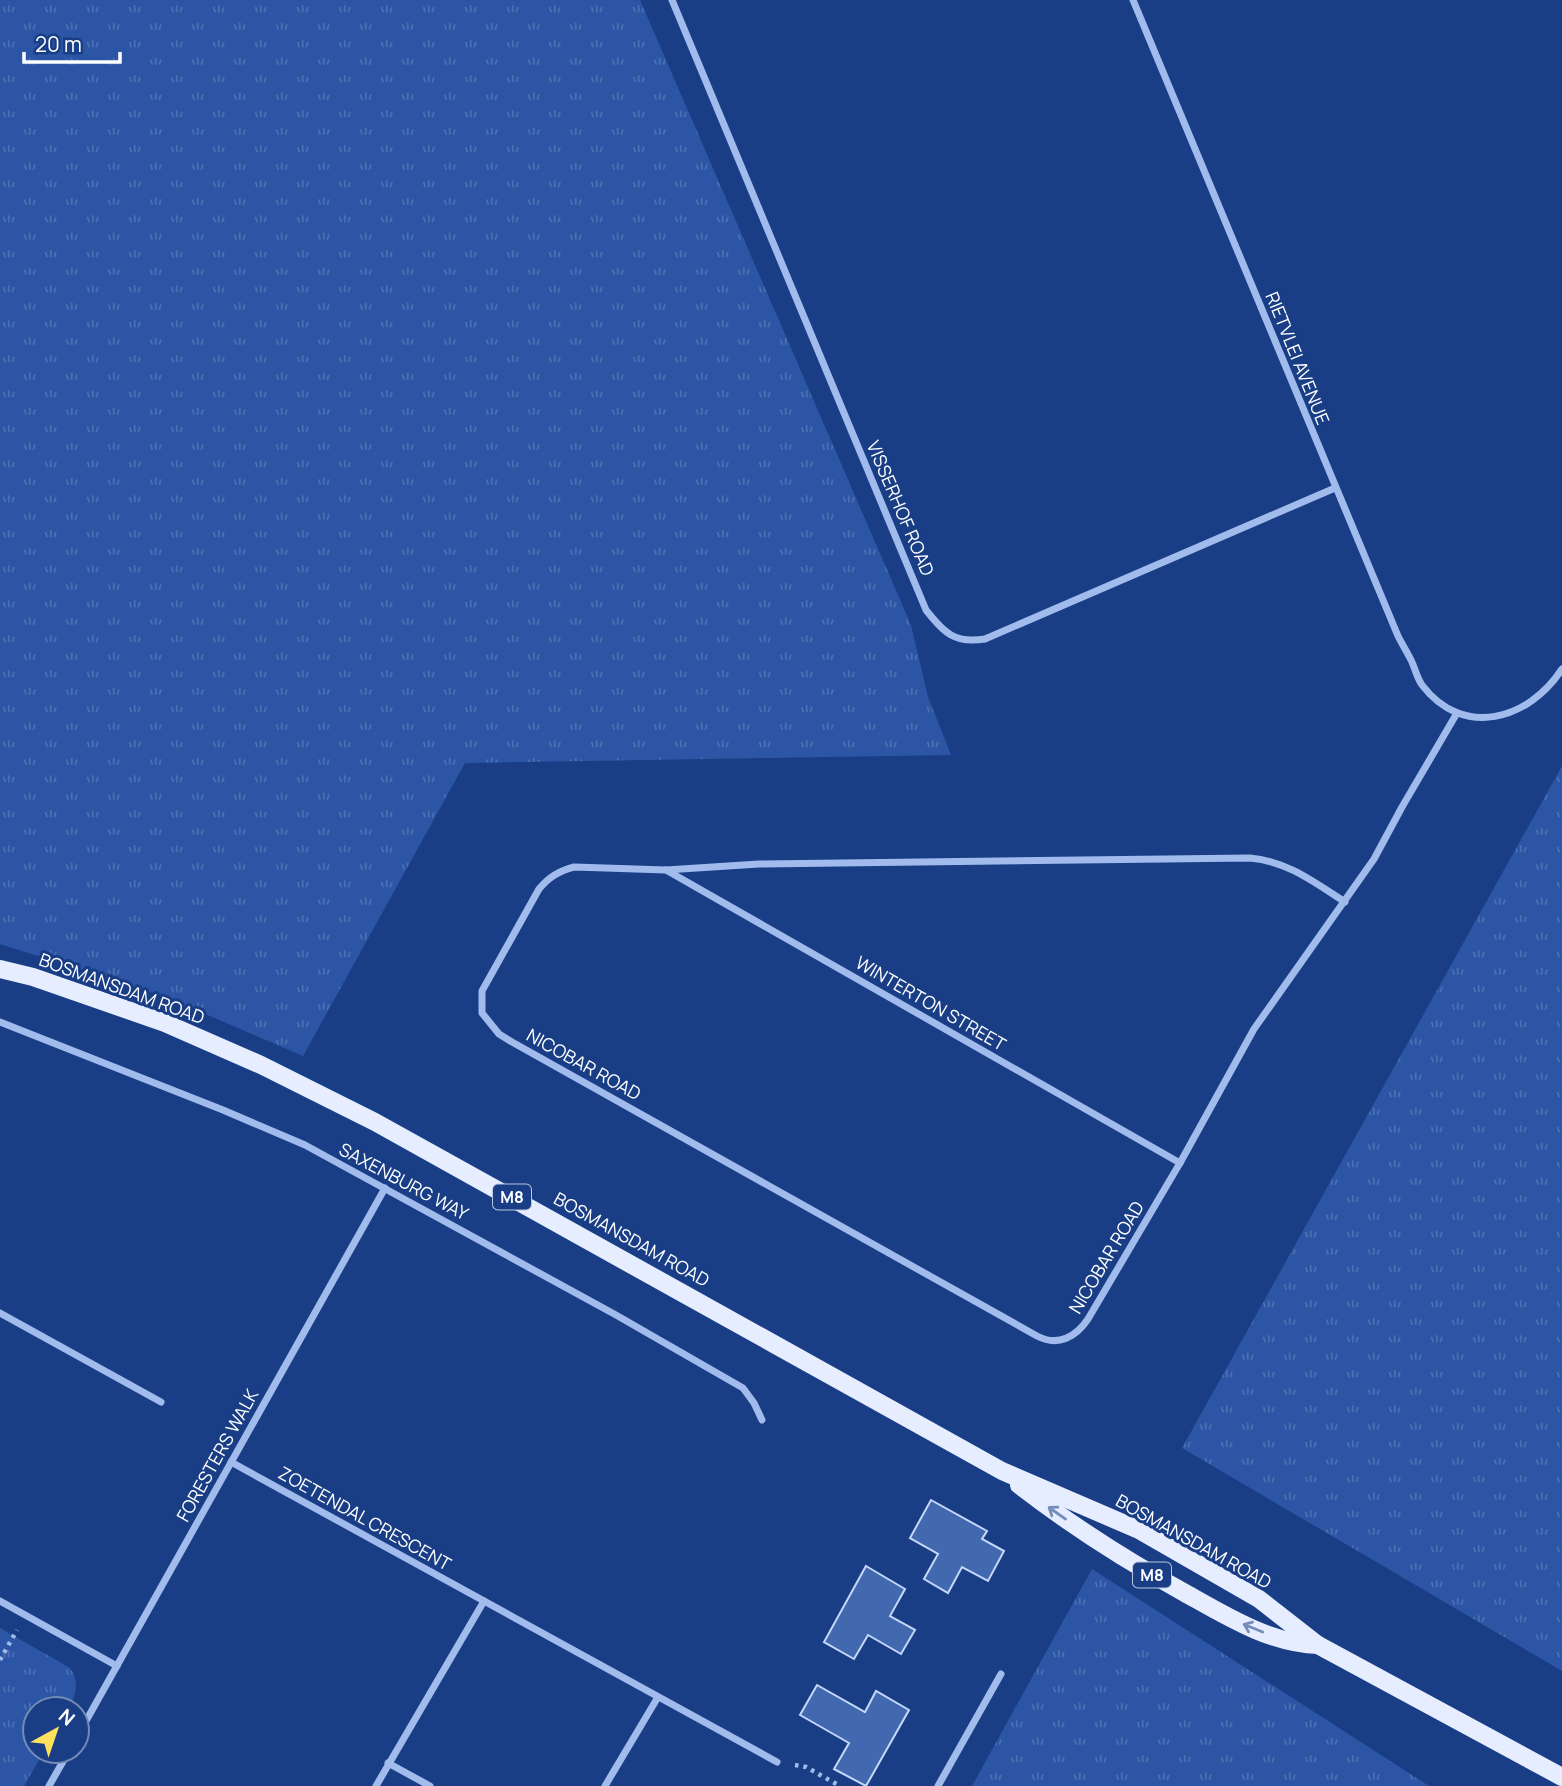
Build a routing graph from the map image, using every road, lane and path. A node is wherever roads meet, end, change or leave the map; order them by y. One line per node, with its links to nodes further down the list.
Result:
1 (672, 0): 3 (street, VISSERHOF ROAD)
2 (1133, 0): 3 (street, RIETVLEI AVENUE)
3 (1335, 488): 5 (street, RIETVLEI AVENUE)
4 (1562, 669): 5 (street)
5 (1457, 713): 7 (street, NICOBAR ROAD)
6 (666, 870): 7 (street, NICOBAR ROAD); 10 (street, WINTERTON STREET); 10 (street, NICOBAR ROAD)
7 (1345, 902): 10 (street, NICOBAR ROAD)
8 (0, 969): 16 (main road, BOSMANSDAM ROAD / M8)
9 (0, 1022): 11 (street, SAXENBURG WAY)
10 (1180, 1163)
11 (385, 1188): 14 (street, SAXENBURG WAY); 15 (street, FORESTERS WALK)
12 (0, 1313): 13 (street)
13 (161, 1402)
14 (762, 1420)
15 (231, 1462): 18 (street, ZOETENDAL CRESCENT); 22 (street, FORESTERS WALK)
16 (1002, 1471): 20 (main road, BOSMANSDAM ROAD / M8); 20 (main road, BOSMANSDAM ROAD / M8, one-way to 16)
17 (0, 1601): 19 (street)
18 (484, 1601): 24 (street, ZOETENDAL CRESCENT); 27 (street)
19 (25, 1615): 21 (path); 22 (street)
20 (1318, 1645): 29 (main road, BOSMANSDAM ROAD / M8)
21 (0, 1660)
22 (117, 1666): 25 (street, FORESTERS WALK)
23 (1001, 1674): 35 (street)
24 (658, 1697): 26 (street, ZOETENDAL CRESCENT); 33 (street)
25 (91, 1712)
26 (777, 1762): 34 (path)
27 (388, 1763): 31 (street); 32 (street)
28 (61, 1765): 30 (street)
29 (1562, 1777)
30 (49, 1786)
31 (376, 1786)
32 (430, 1786)
33 (605, 1786)
34 (840, 1786)
35 (937, 1786)

